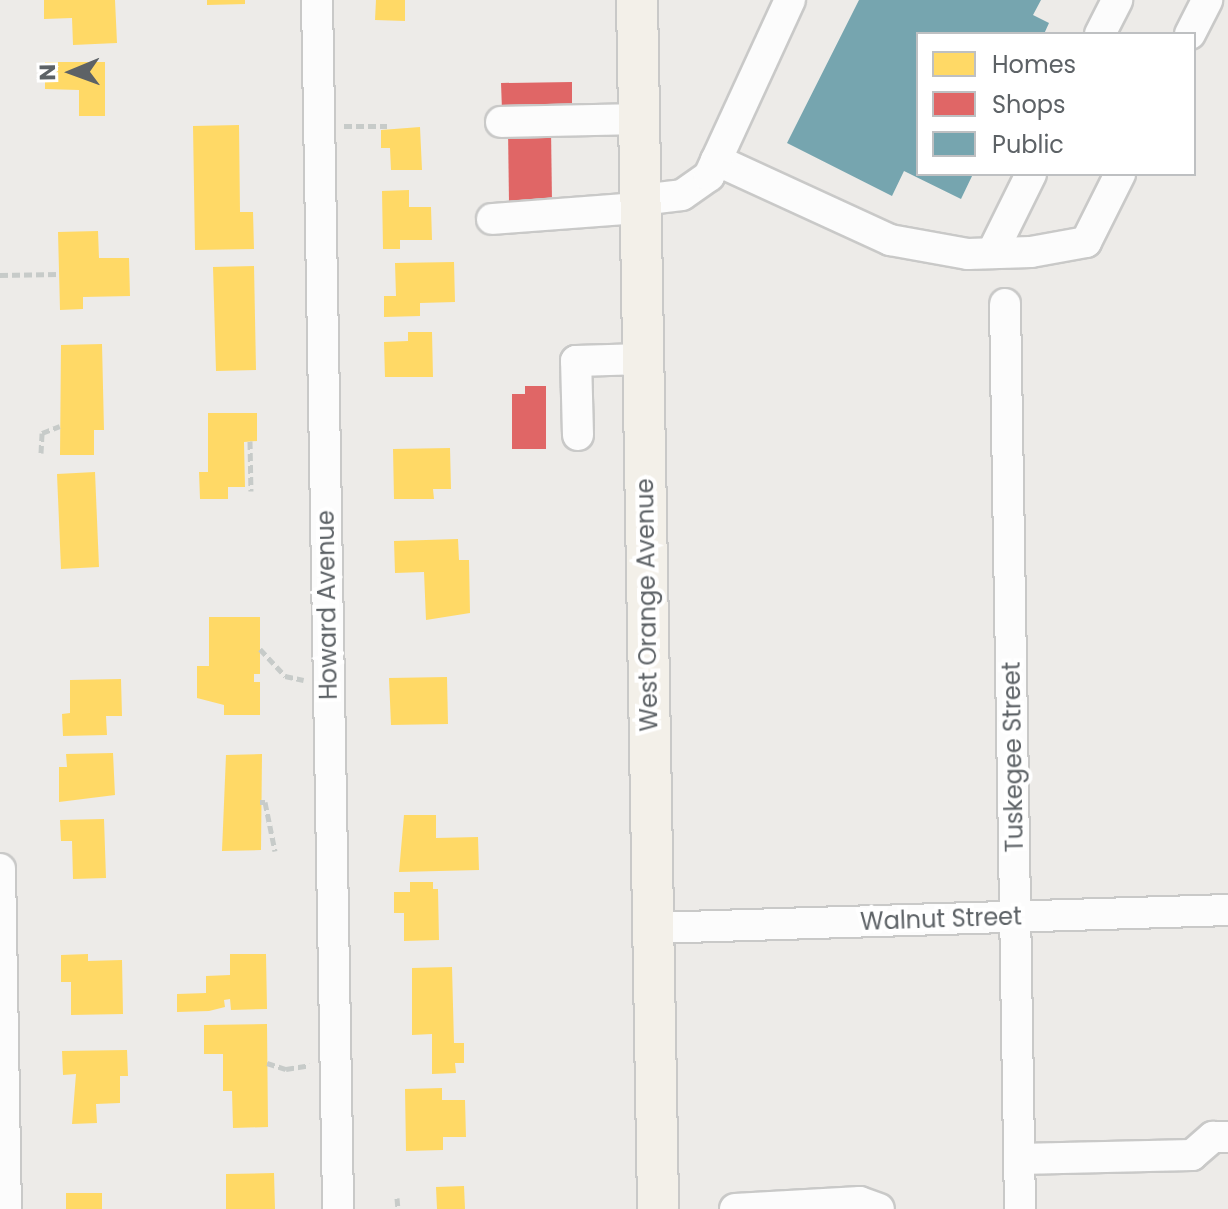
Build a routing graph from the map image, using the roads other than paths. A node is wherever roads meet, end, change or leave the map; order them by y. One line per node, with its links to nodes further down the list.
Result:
1 (317, 0): 24 (street, Howard Avenue)
2 (637, 0): 6 (main road, West Orange Avenue)
3 (790, 0): 8 (street)
4 (1207, 0): 5 (street)
5 (1191, 32)
6 (639, 119): 7 (street); 11 (main road, West Orange Avenue)
7 (501, 122)
8 (716, 160): 11 (street); 13 (street)
9 (1030, 176): 13 (street)
10 (1119, 176): 13 (street)
11 (640, 204): 12 (street); 15 (main road, West Orange Avenue)
12 (492, 219)
13 (992, 253)
14 (1005, 304): 19 (street, Tuskegee Street)
15 (643, 359): 16 (street); 20 (main road, West Orange Avenue)
16 (578, 435)
17 (0, 869): 23 (street)
18 (1228, 910): 19 (street, Walnut Street)
19 (1015, 917): 20 (street, Walnut Street); 22 (street, Tuskegee Street)
20 (653, 928): 25 (main road, West Orange Avenue)
21 (1228, 1137): 22 (street)
22 (1019, 1159): 28 (street, Tuskegee Street)
23 (6, 1209)
24 (338, 1209)
25 (658, 1209)
26 (735, 1209): 27 (street)
27 (879, 1209)
28 (1020, 1209)

